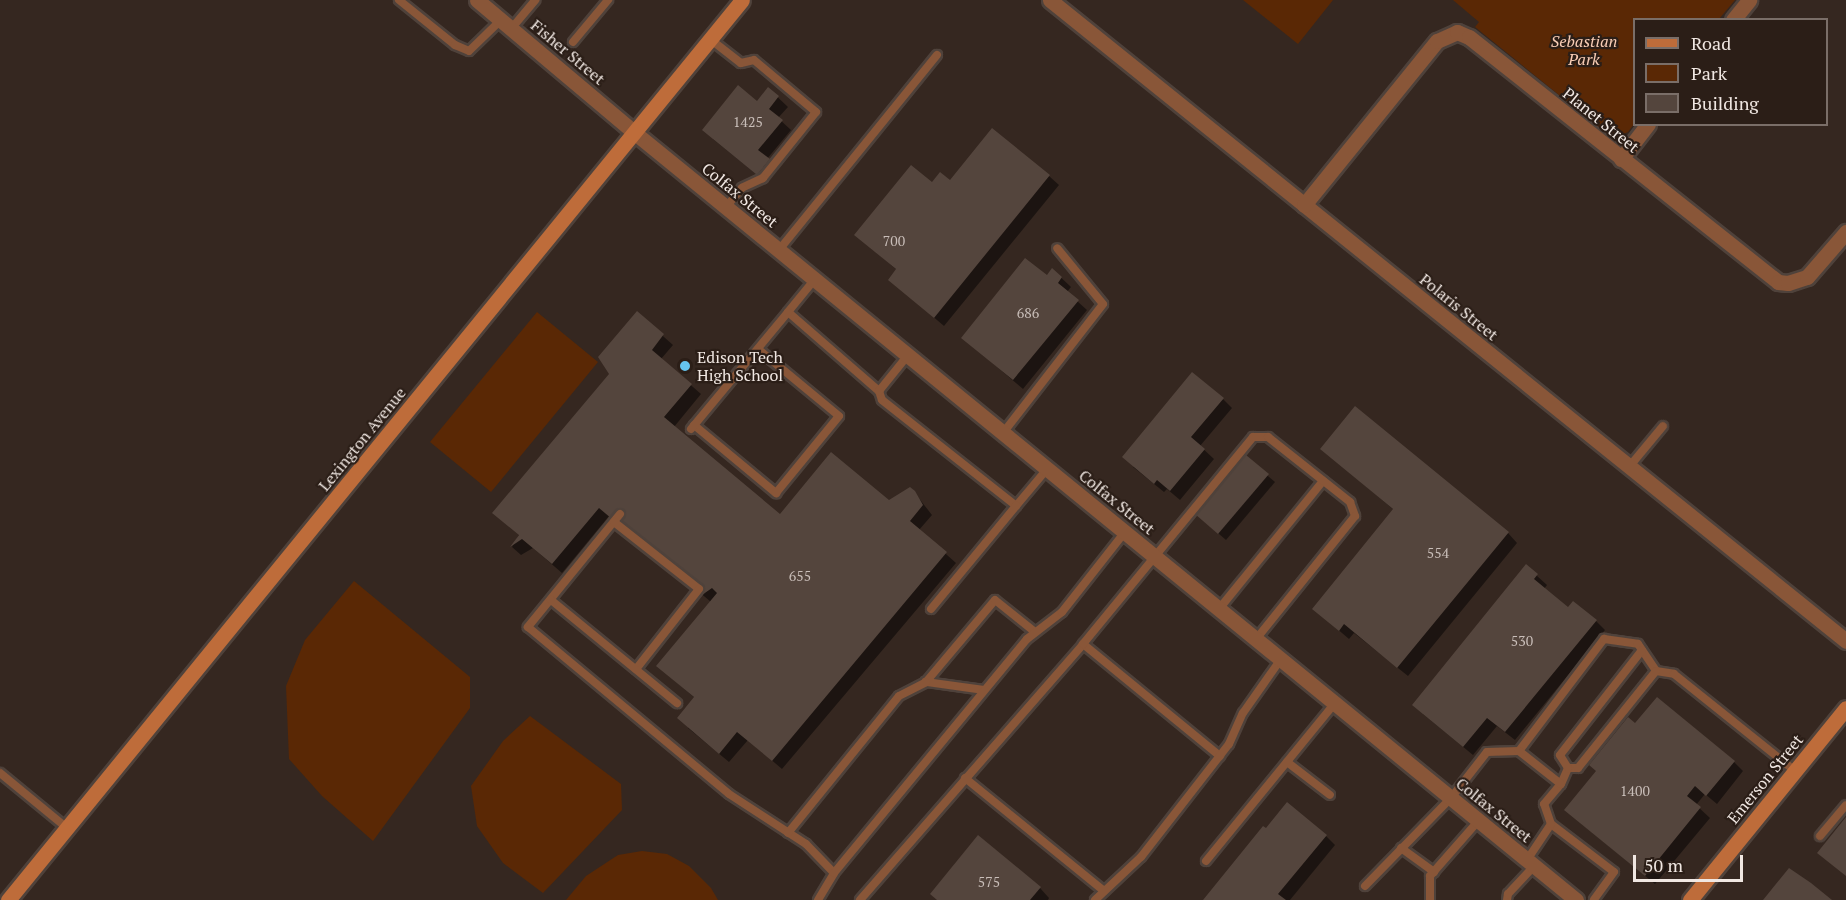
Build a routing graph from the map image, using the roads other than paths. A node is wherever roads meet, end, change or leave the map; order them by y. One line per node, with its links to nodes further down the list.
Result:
1 (399, 0): 9 (lane)
2 (477, 0): 9 (street, Fisher Street)
3 (535, 0): 9 (lane)
4 (608, 0): 11 (lane)
5 (742, 0): 10 (main road, Lexington Avenue)
6 (1050, 0): 16 (street, Polaris Street)
7 (1749, 0): 8 (street)
8 (1735, 18)
9 (506, 24): 14 (street, Fisher Street)
10 (710, 39): 14 (main road, Lexington Avenue); 17 (lane)
11 (573, 42)
12 (937, 55): 20 (lane)
13 (1646, 126): 15 (street)
14 (635, 133): 17 (street, Colfax Street); 65 (main road, Lexington Avenue)
15 (1620, 159): 16 (street, Planet Street); 18 (street, Planet Street)
16 (1304, 205): 28 (street, Polaris Street)
17 (726, 207): 20 (street, Colfax Street)
18 (1846, 232)
19 (1058, 248): 27 (lane)
20 (779, 250): 21 (street, Colfax Street)
21 (815, 279): 22 (lane); 24 (street, Colfax Street)
22 (788, 312): 23 (lane); 25 (lane)
23 (758, 349): 23 (lane)
24 (908, 355): 25 (lane); 27 (street, Colfax Street)
25 (879, 391): 31 (lane)
26 (1663, 426): 28 (lane)
27 (1003, 433): 29 (street, Colfax Street)
28 (1629, 467): 41 (street, Polaris Street)
29 (1047, 469): 31 (lane); 34 (street, Colfax Street)
30 (1323, 481): 35 (lane); 38 (lane); 40 (lane)
31 (1016, 506): 37 (lane)
32 (620, 514): 33 (lane)
33 (614, 522): 36 (lane); 45 (lane)
34 (1125, 532): 35 (street, Colfax Street); 39 (lane)
35 (1155, 556): 38 (street, Colfax Street); 42 (lane)
36 (550, 600): 45 (lane); 66 (lane)
37 (931, 609)
38 (1219, 609): 40 (street, Colfax Street)
39 (1035, 632): 47 (lane); 48 (lane)
40 (1256, 639): 44 (street, Colfax Street)
41 (1846, 641)
42 (1083, 644): 53 (lane); 58 (lane)
43 (1642, 651): 46 (lane); 52 (lane); 55 (lane)
44 (1281, 659): 50 (street, Colfax Street); 53 (lane)
45 (636, 669): 49 (lane)
46 (1656, 671): 55 (lane); 56 (lane)
47 (926, 682): 48 (lane); 66 (lane)
48 (984, 690): 72 (lane)
49 (678, 703)
50 (1335, 703): 54 (lane); 61 (street, Colfax Street)
51 (1844, 716): 56 (main road, Emerson Street)
52 (1519, 751): 59 (lane); 61 (lane)
53 (1220, 756): 74 (lane)
54 (1287, 762): 60 (lane); 69 (lane)
55 (1568, 768): 59 (lane)
56 (1795, 771): 83 (main road, Emerson Street)
57 (0, 772): 65 (lane)
58 (966, 778): 74 (lane); 77 (lane)
59 (1561, 784): 64 (lane)
60 (1330, 795)
61 (1451, 798): 63 (street, Colfax Street); 68 (lane)
62 (1846, 805): 67 (lane)
63 (1479, 820): 70 (street, Colfax Street); 71 (lane)
64 (1551, 824): 70 (lane); 82 (lane)
65 (67, 828): 75 (main road, Lexington Avenue)
66 (788, 833): 72 (lane)
67 (1820, 836)
68 (1401, 848): 71 (lane); 73 (lane)
69 (1206, 861)
70 (1530, 863): 80 (lane); 81 (street, Colfax Street)
71 (1434, 872): 79 (lane)
72 (834, 873): 76 (lane)
73 (1365, 886)
74 (1104, 891): 78 (lane)
75 (8, 900)
76 (818, 900)
77 (860, 900)
78 (1095, 900)
79 (1430, 900)
80 (1507, 900)
81 (1576, 900)
82 (1594, 900)
83 (1690, 900)

